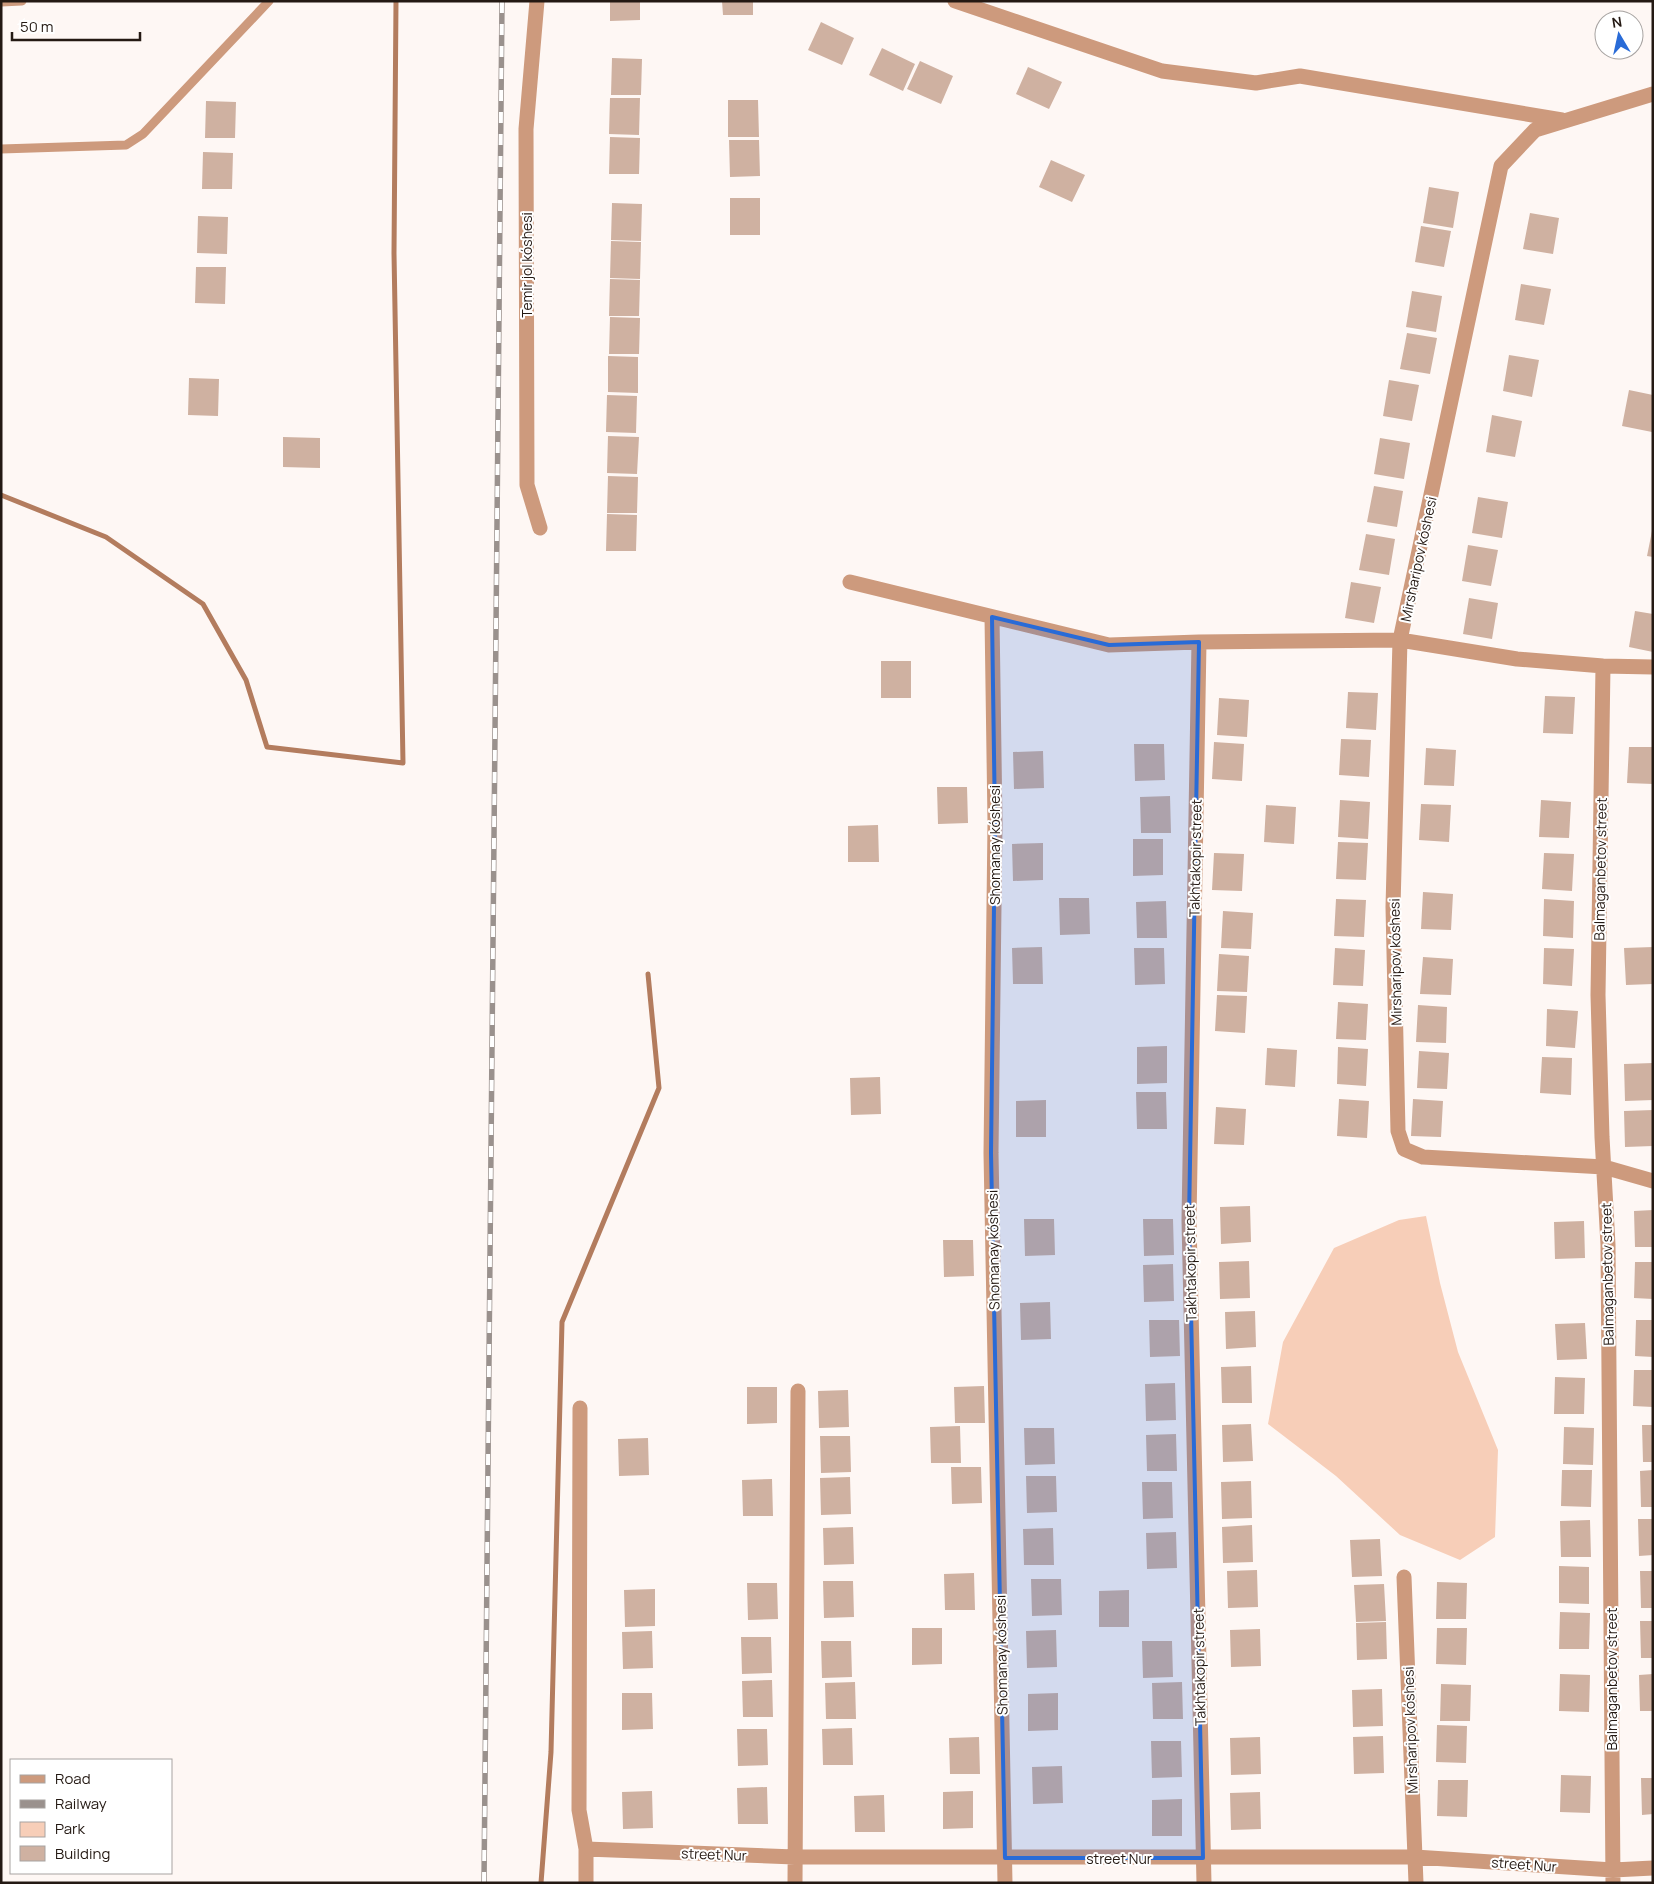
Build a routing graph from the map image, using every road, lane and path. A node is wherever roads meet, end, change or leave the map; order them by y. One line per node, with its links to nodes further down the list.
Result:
1 (22, 1): 5 (lane)
2 (269, 1): 8 (lane)
3 (537, 1): 9 (street, Temir jol kóshesi)
4 (955, 1): 7 (street)
5 (1, 2)
6 (1653, 94): 7 (street, Mirsharipov kóshesi)
7 (1566, 121): 12 (street, Mirsharipov kóshesi)
8 (1, 149)
9 (540, 528)
10 (850, 582): 11 (street)
11 (992, 617): 13 (street); 24 (street, Shomanay kóshesi)
12 (1400, 640): 13 (street); 14 (street); 16 (street, Mirsharipov kóshesi)
13 (1199, 642): 25 (street, Takhtakopir street)
14 (1603, 666): 15 (street); 16 (street, Balmaganbetov street)
15 (1653, 667)
16 (1604, 1167): 17 (street); 27 (street, Balmaganbetov street)
17 (1653, 1181)
18 (798, 1391): 22 (street)
19 (580, 1408): 21 (street)
20 (1404, 1577): 23 (street, Mirsharipov kóshesi)
21 (586, 1849): 22 (street, street Nur); 28 (street)
22 (795, 1857): 24 (street, street Nur); 29 (street)
23 (1415, 1857): 25 (street, street Nur); 27 (street, street Nur); 32 (street, Mirsharipov kóshesi)
24 (1005, 1858): 25 (street, street Nur); 30 (street, Shomanay kóshesi)
25 (1203, 1858): 31 (street, Takhtakopir street)
26 (1653, 1868): 27 (street, street Nur)
27 (1613, 1876)
28 (586, 1883)
29 (795, 1883)
30 (1005, 1883)
31 (1204, 1883)
32 (1416, 1883)

